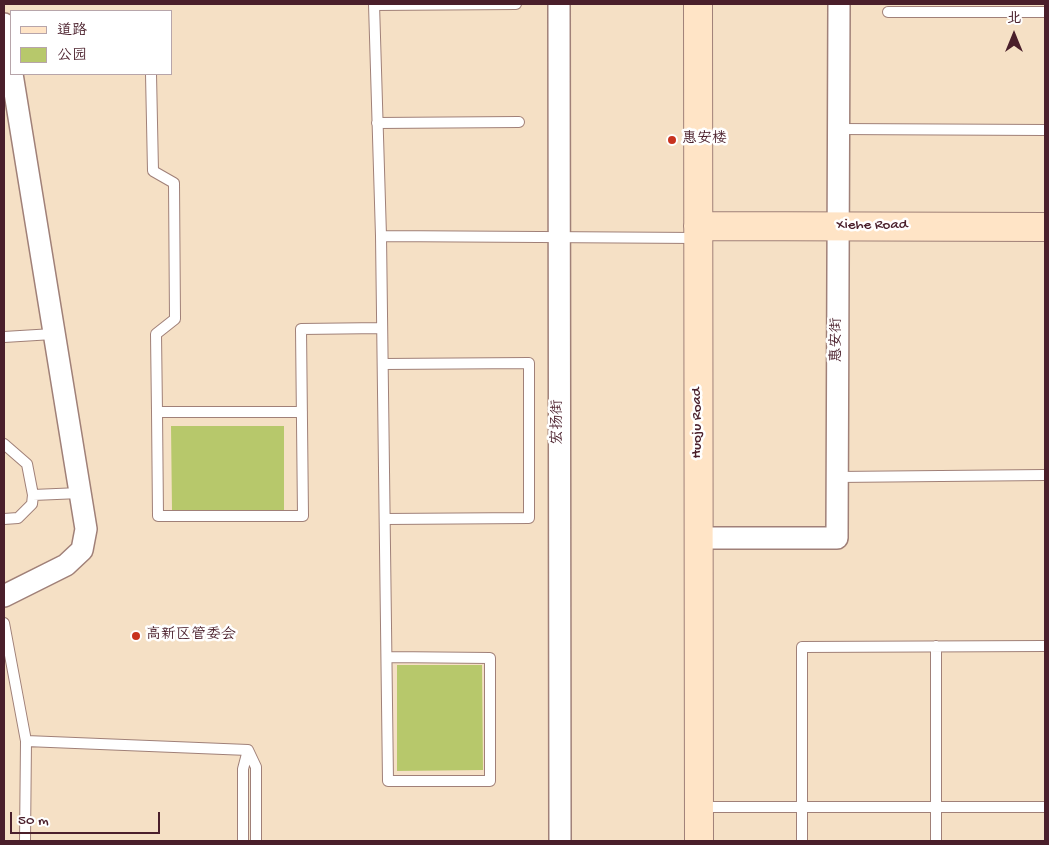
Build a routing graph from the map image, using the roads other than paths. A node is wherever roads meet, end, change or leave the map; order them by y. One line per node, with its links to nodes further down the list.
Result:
1 (374, 4): 2 (lane); 13 (lane)
2 (516, 4)
3 (559, 4): 20 (street, 宏扬街)
4 (698, 4): 18 (street, Huoju Road)
5 (839, 4): 14 (street, 惠安街)
6 (888, 12): 7 (lane)
7 (1045, 12)
8 (4, 24): 9 (street)
9 (10, 60)
10 (12, 75): 22 (street)
11 (152, 75): 25 (lane)
12 (519, 122): 13 (lane)
13 (377, 124): 19 (lane)
14 (838, 129): 15 (lane); 16 (street, 惠安街)
15 (1045, 130)
16 (838, 226): 17 (street, Xiehe Road); 18 (street, Xiehe Road); 29 (street, 惠安街)
17 (1045, 227)
18 (698, 232): 20 (lane); 34 (street, Huoju Road)
19 (381, 236): 20 (lane); 21 (lane)
20 (559, 237): 49 (street, 宏扬街)
21 (382, 328): 24 (lane); 26 (lane)
22 (54, 334): 23 (lane); 30 (street)
23 (4, 337)
24 (383, 364): 33 (lane); 33 (lane)
25 (157, 412): 26 (lane); 26 (lane)
26 (302, 412)
27 (4, 444): 31 (lane)
28 (1045, 475): 29 (lane)
29 (837, 477): 34 (street, 惠安街)
30 (80, 493): 31 (lane); 35 (street)
31 (33, 495): 32 (lane)
32 (4, 519)
33 (385, 519): 39 (lane)
34 (698, 538): 42 (street, Huoju Road)
35 (4, 596)
36 (4, 623): 40 (lane)
37 (936, 646): 38 (lane); 43 (lane); 44 (lane)
38 (1045, 646)
39 (388, 657): 39 (lane)
40 (26, 741): 41 (lane); 46 (lane)
41 (248, 750): 47 (lane); 48 (lane)
42 (699, 807): 43 (lane); 50 (street, Huoju Road)
43 (802, 807): 44 (lane); 51 (lane)
44 (936, 807): 45 (lane); 52 (lane)
45 (1045, 807)
46 (25, 841)
47 (243, 841)
48 (256, 841)
49 (560, 841)
50 (699, 841)
51 (802, 841)
52 (936, 841)

